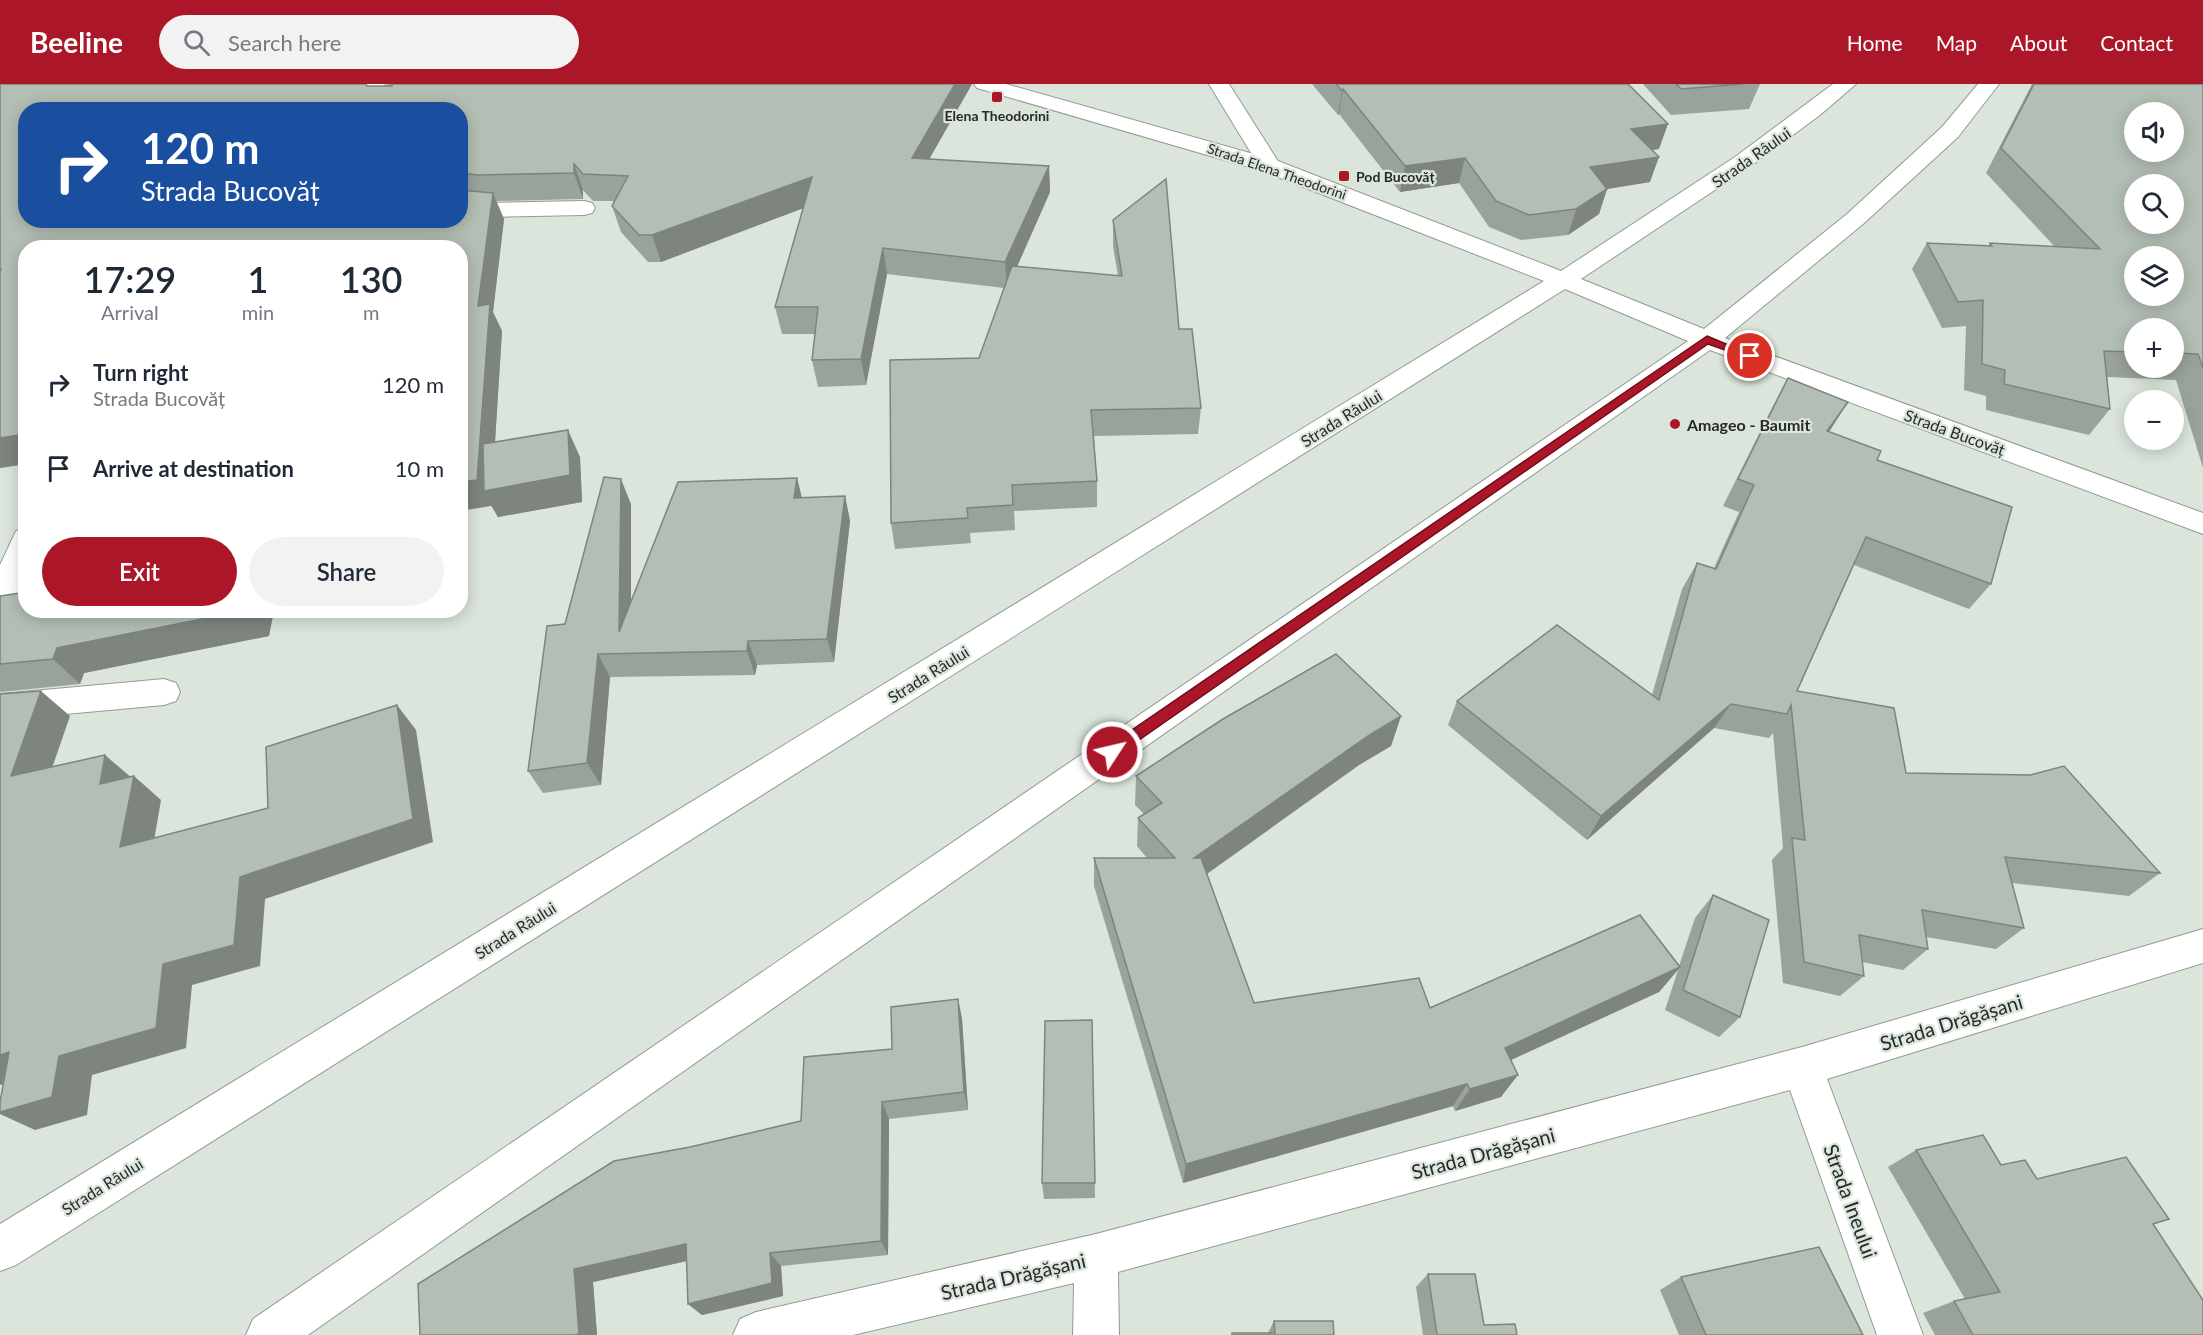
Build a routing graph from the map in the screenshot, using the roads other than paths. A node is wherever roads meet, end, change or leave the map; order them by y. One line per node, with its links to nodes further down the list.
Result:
1 (374, 84): 6 (main road)
2 (984, 84): 7 (main road, Strada Elena Theodorini)
3 (1219, 84): 7 (main road)
4 (1846, 84): 10 (main road, Strada Râului)
5 (1989, 84): 11 (main road)
6 (386, 102)
7 (1270, 166): 10 (main road, Strada Elena Theodorini)
8 (468, 207): 9 (main road)
9 (584, 208)
10 (1563, 280): 11 (main road, Strada Elena Theodorini); 19 (main road, Strada Râului)
11 (1707, 340): 12 (main road, Strada Bucovăț); 21 (main road)
12 (2203, 524)
13 (18, 558): 14 (main road)
14 (0, 603)
15 (164, 692): 16 (main road)
16 (0, 706)
17 (2203, 946): 18 (main road, Strada Drăgășani)
18 (1802, 1067): 20 (main road, Strada Drăgășani); 24 (main road, Strada Ineului)
19 (0, 1249)
20 (1096, 1257): 22 (main road, Strada Drăgășani); 23 (main road)
21 (269, 1335)
22 (756, 1335)
23 (1096, 1335)
24 (1900, 1335)

